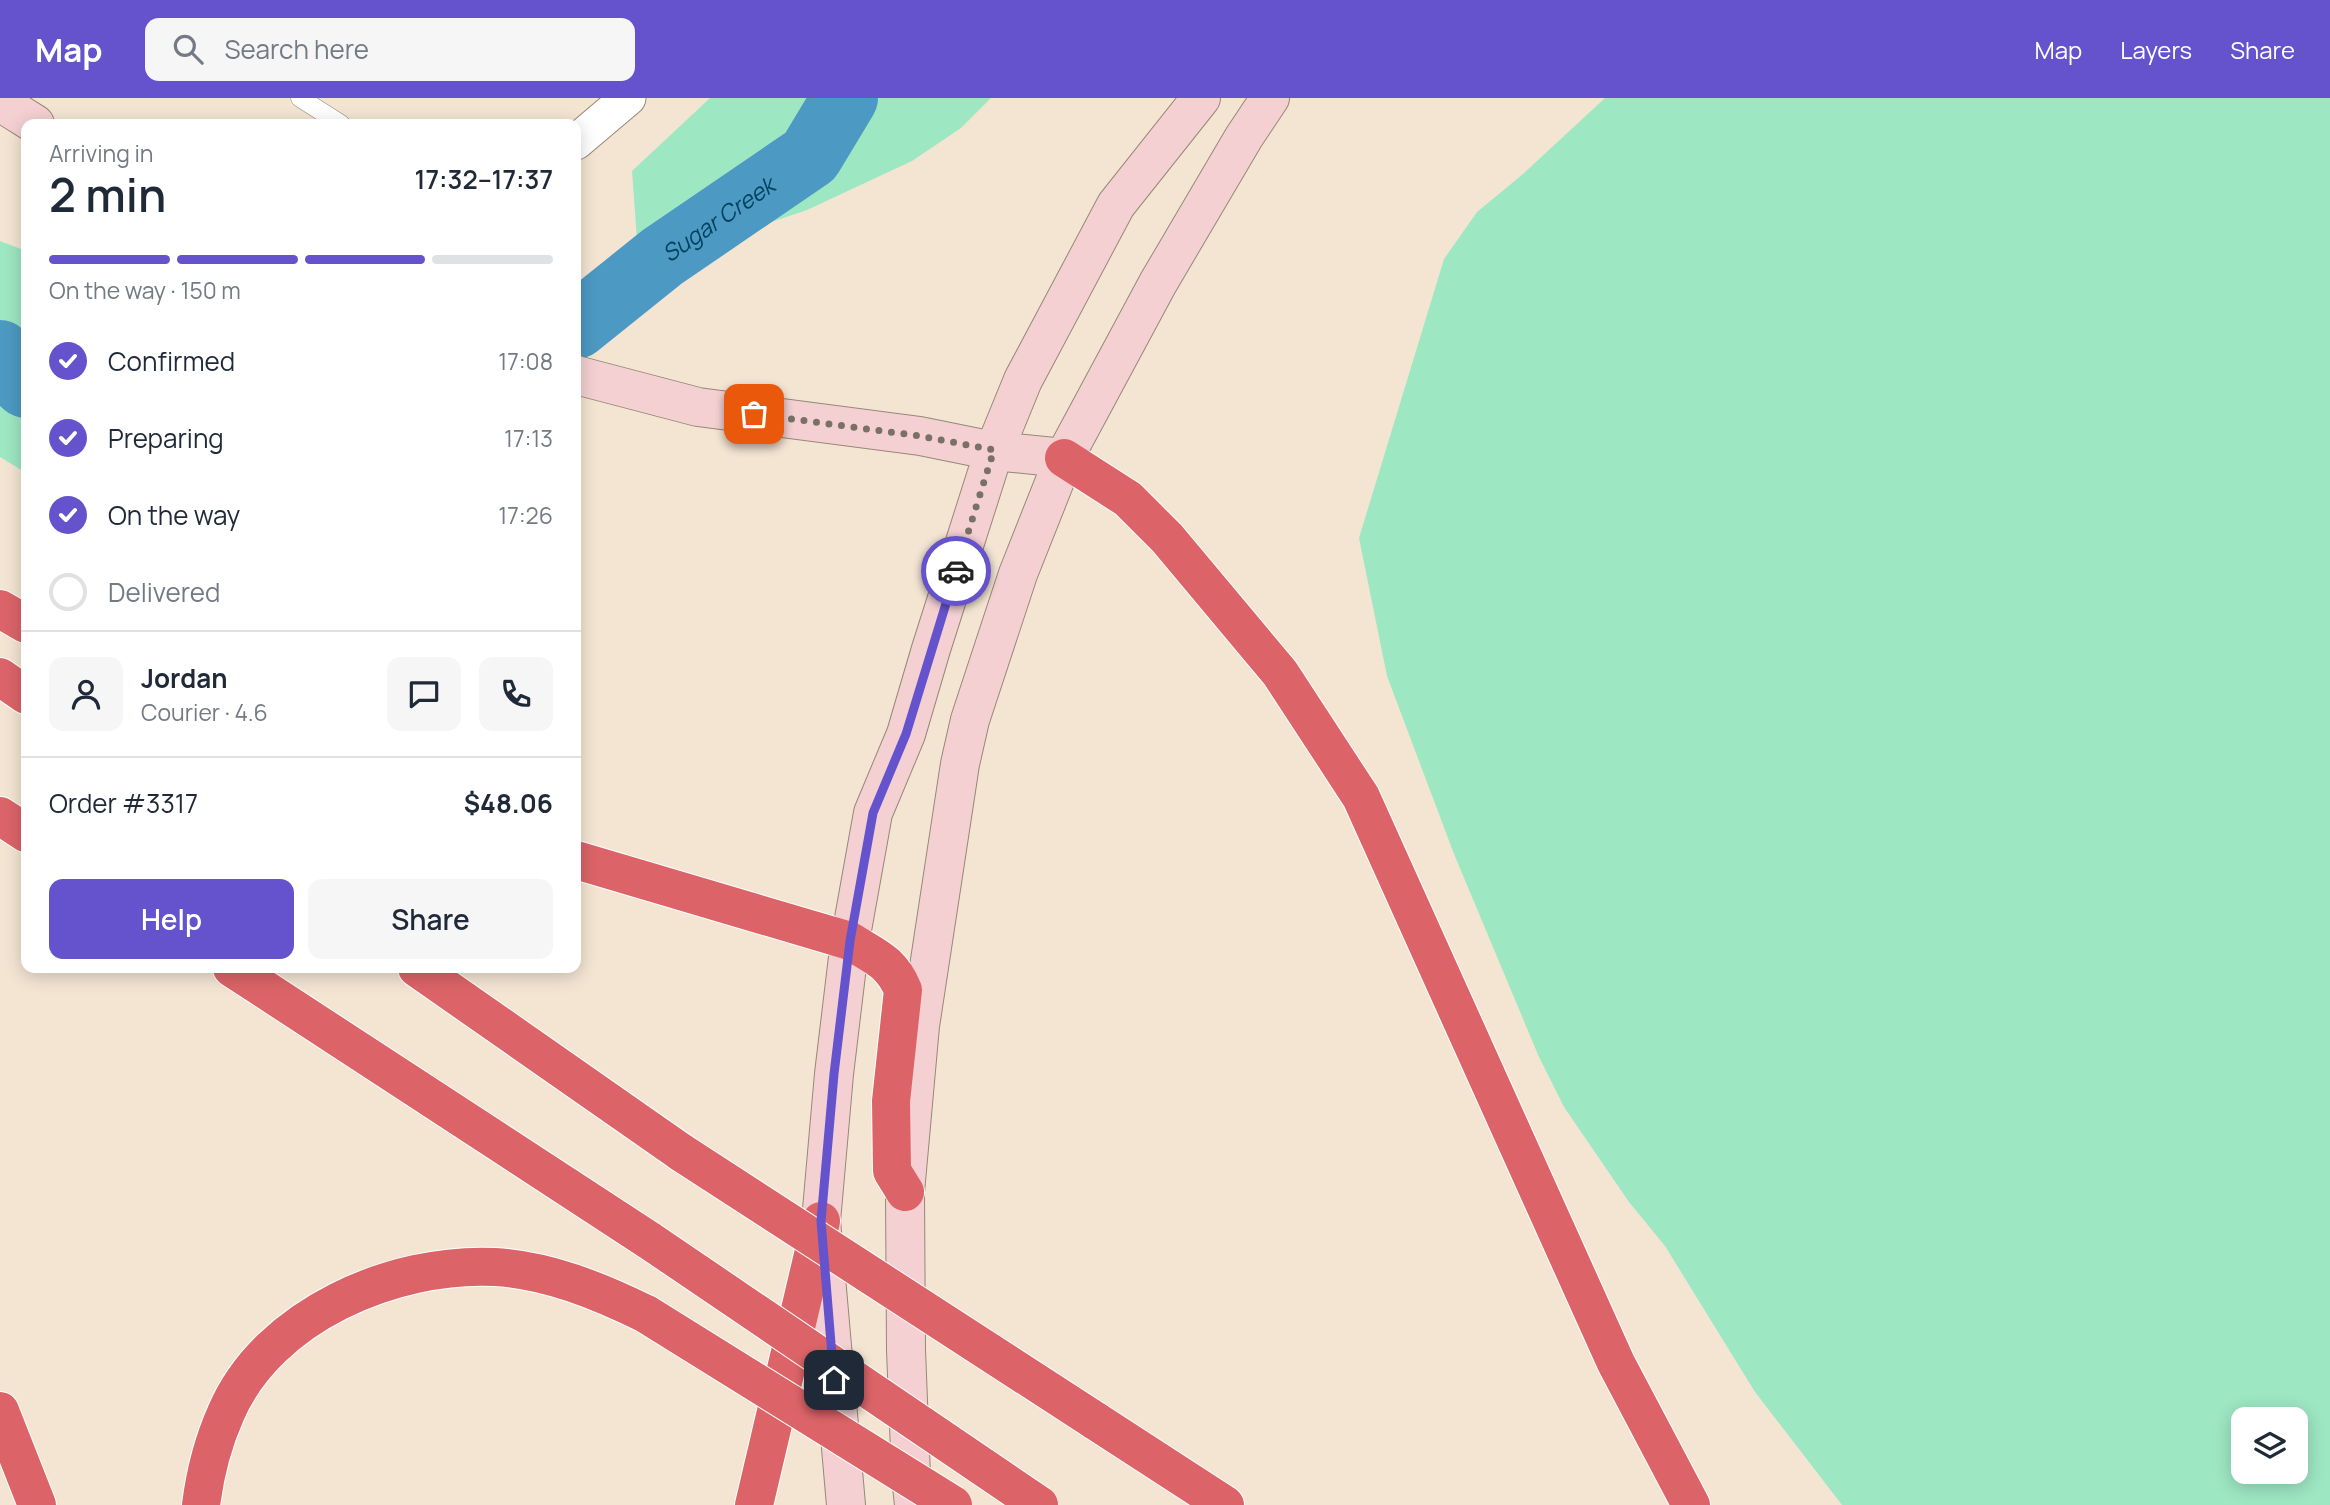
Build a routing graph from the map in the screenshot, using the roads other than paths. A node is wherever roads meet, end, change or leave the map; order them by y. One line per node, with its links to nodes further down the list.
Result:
1 (300, 98): 7 (lane)
2 (628, 98): 8 (street)
3 (1201, 98): 10 (main road)
4 (1270, 98): 11 (main road)
5 (0, 102): 6 (main road)
6 (27, 119)
7 (333, 119)
8 (581, 138)
9 (581, 375): 10 (main road)
10 (994, 450): 11 (main road); 19 (main road)
11 (1064, 458): 22 (main road); 33 (highway)
12 (0, 608): 13 (highway)
13 (21, 621)
14 (0, 677): 15 (highway)
15 (21, 692)
16 (0, 816): 17 (highway)
17 (21, 830)
18 (581, 861): 19 (highway)
19 (850, 941): 22 (highway); 23 (main road)
20 (240, 973): 31 (highway, bridge)
21 (423, 973): 32 (highway, bridge)
22 (905, 1192): 29 (main road)
23 (821, 1221): 27 (highway); 28 (main road)
24 (0, 1411): 25 (highway)
25 (37, 1505)
26 (201, 1505): 30 (highway, bridge)
27 (754, 1505)
28 (846, 1505)
29 (914, 1505)
30 (953, 1505)
31 (1039, 1505)
32 (1225, 1505)
33 (1691, 1505)

